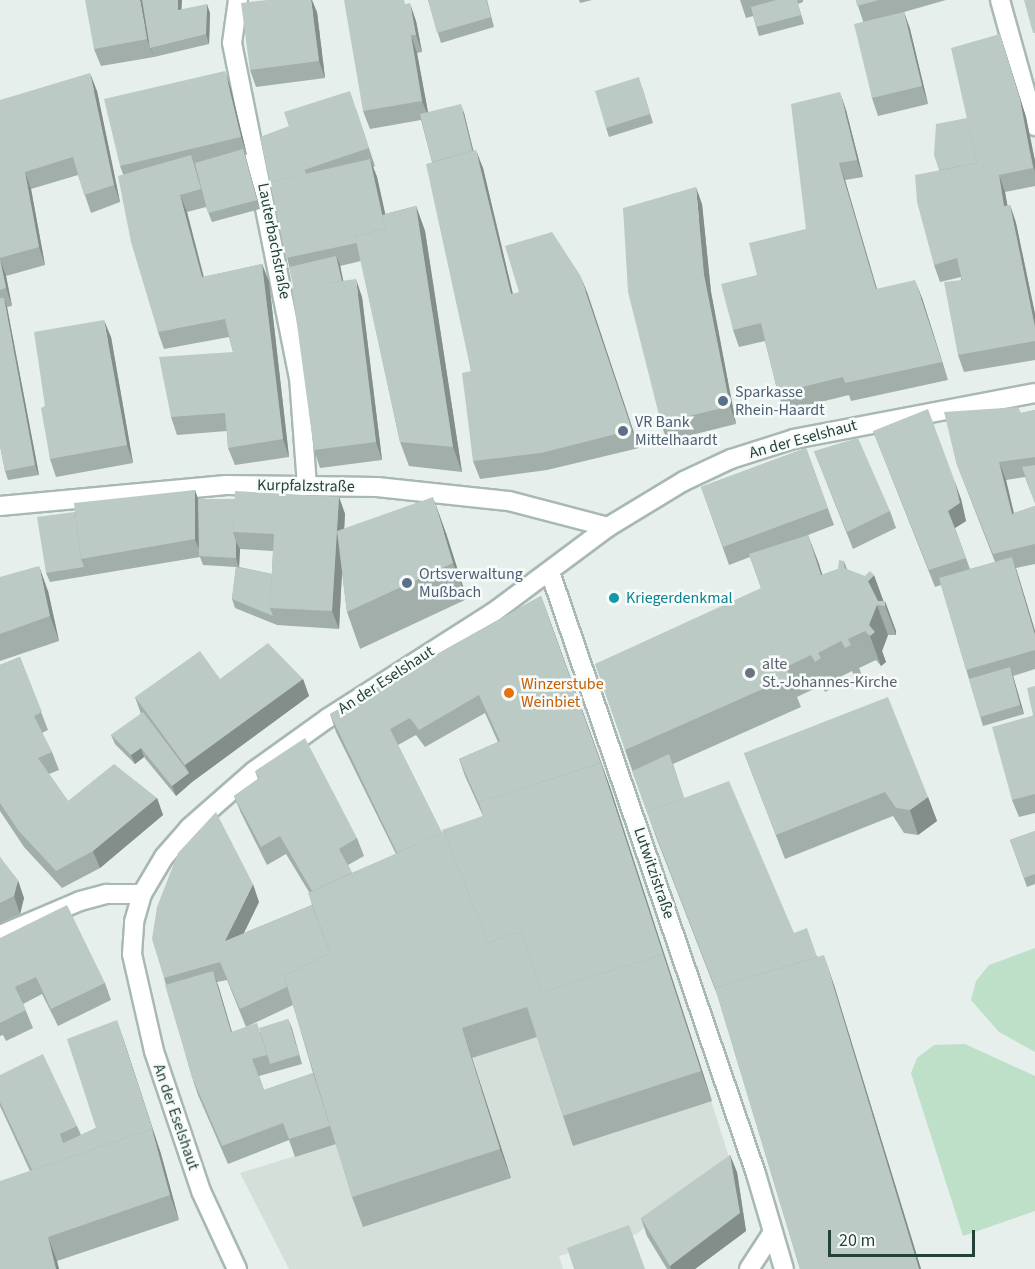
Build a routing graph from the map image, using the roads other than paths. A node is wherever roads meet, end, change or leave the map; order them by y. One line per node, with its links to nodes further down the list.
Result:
1 (238, 0): 5 (main road, Lauterbachstraße)
2 (1000, 0): 3 (main road)
3 (1035, 126)
4 (1035, 393): 7 (main road, An der Eselshaut)
5 (307, 485): 6 (main road, Kurpfalzstraße); 7 (main road, Kurpfalzstraße)
6 (0, 506)
7 (608, 527): 8 (main road, An der Eselshaut)
8 (550, 572): 9 (main road, An der Eselshaut); 11 (main road, Lutwitzistraße)
9 (142, 894): 10 (main road); 12 (main road, An der Eselshaut)
10 (0, 935)
11 (773, 1232): 13 (main road); 14 (main road, Lutwitzistraße)
12 (237, 1269)
13 (749, 1269)
14 (784, 1269)

